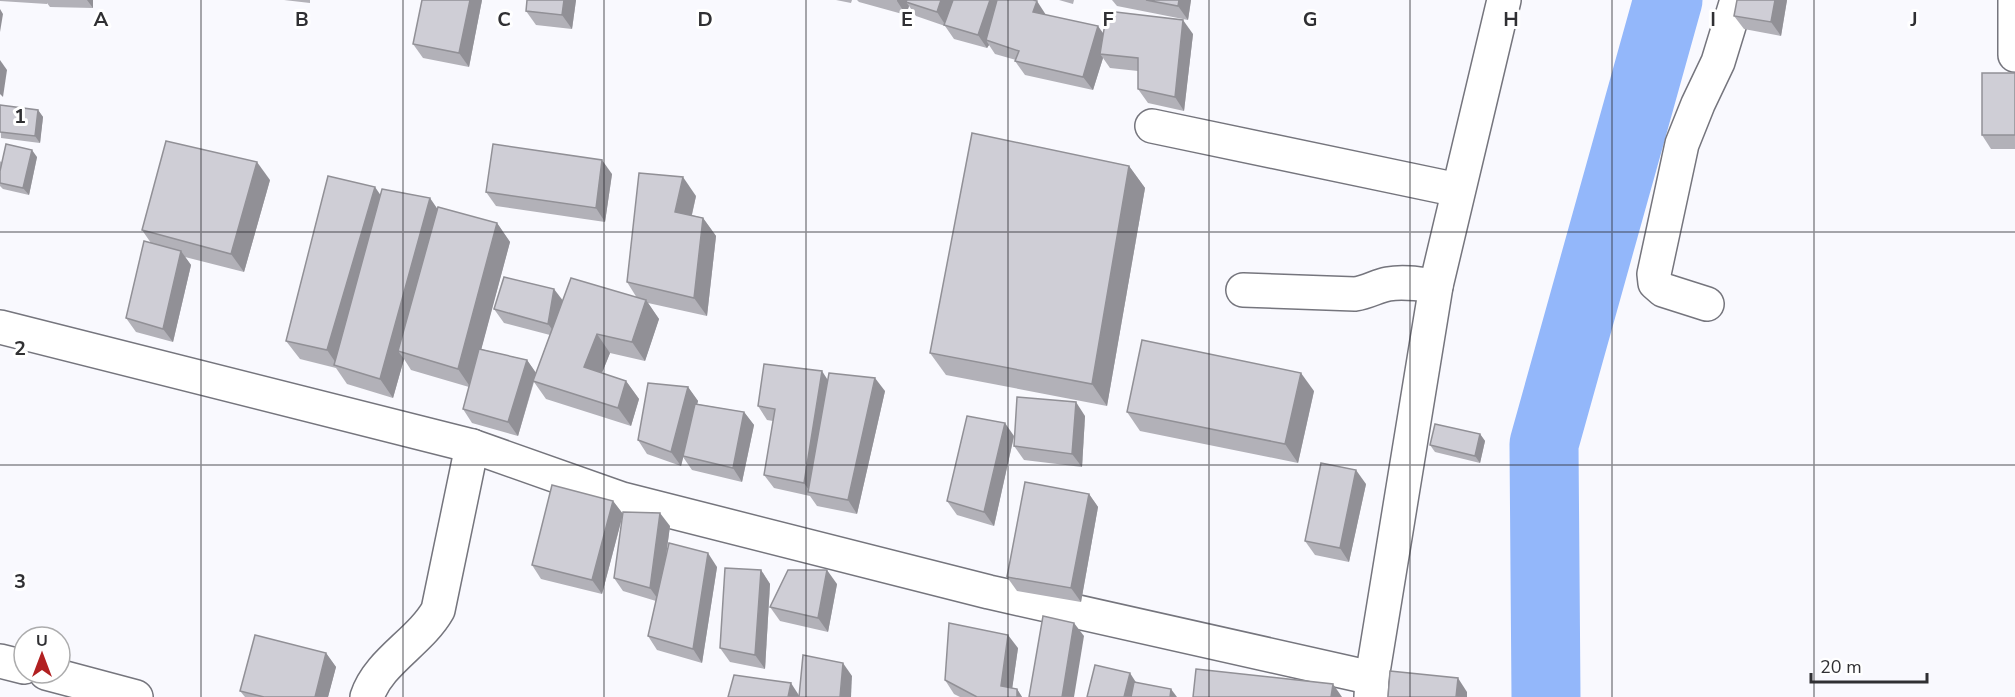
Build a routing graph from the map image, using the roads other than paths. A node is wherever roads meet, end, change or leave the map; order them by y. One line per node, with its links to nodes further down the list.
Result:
1 (1504, 0): 6 (street)
2 (1737, 0): 9 (street)
3 (2015, 0): 4 (street)
4 (2015, 55)
5 (1152, 126): 6 (street)
6 (1458, 190): 7 (street)
7 (1436, 286): 8 (street); 13 (street)
8 (1243, 290)
9 (1707, 304)
10 (0, 327): 11 (street)
11 (472, 446): 13 (street); 15 (street)
12 (72, 680): 14 (street)
13 (1371, 687)
14 (136, 697)
15 (367, 697)

